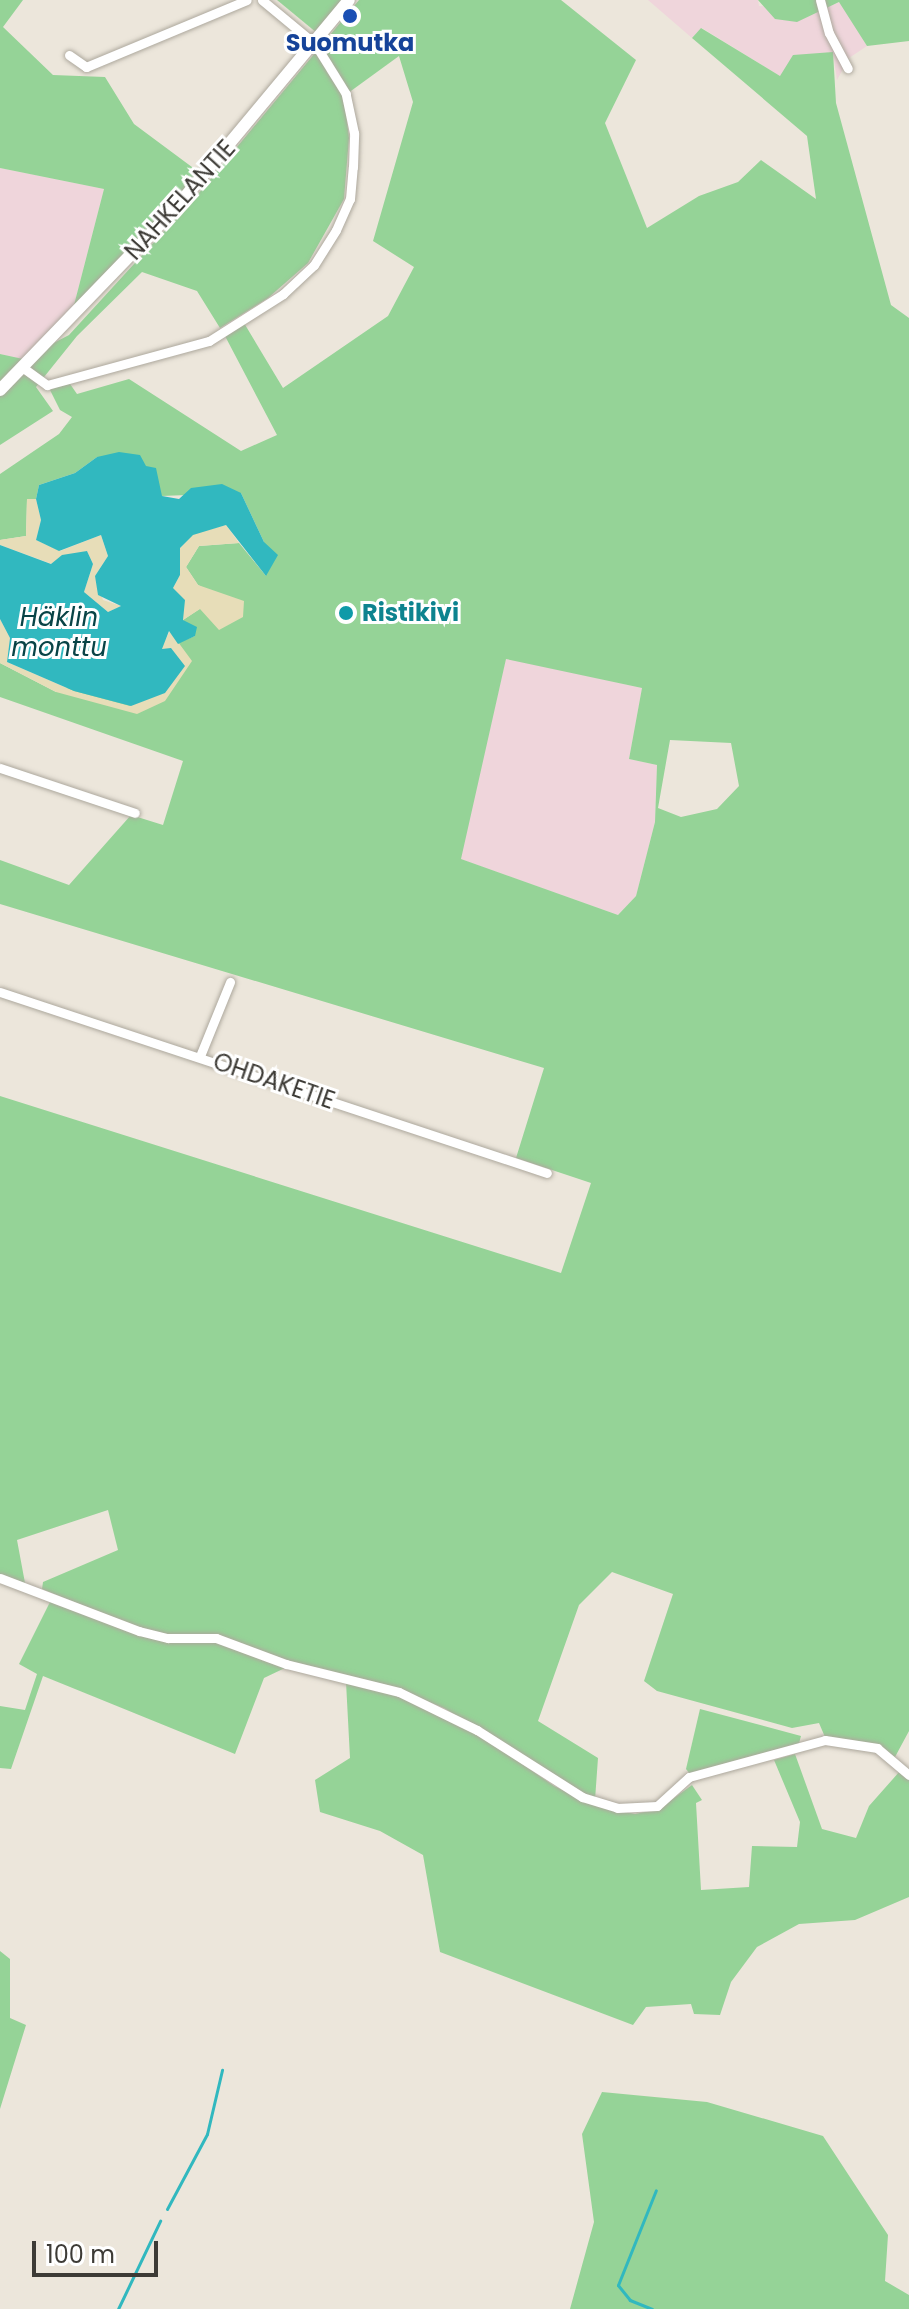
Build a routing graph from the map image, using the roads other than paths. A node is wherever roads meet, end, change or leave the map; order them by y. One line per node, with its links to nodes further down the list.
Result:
1 (247, 0): 6 (street)
2 (262, 0): 5 (street)
3 (349, 0): 5 (main road, NAHKELANTIE)
4 (820, 0): 7 (street)
5 (315, 44): 8 (main road, NAHKELANTIE); 8 (street)
6 (69, 55)
7 (848, 68)
8 (22, 367): 9 (main road, NAHKELANTIE)
9 (0, 390)
10 (0, 768): 11 (street)
11 (135, 813)
12 (230, 982): 14 (street)
13 (0, 992): 14 (street, OHDAKETIE)
14 (200, 1056): 15 (street, OHDAKETIE)
15 (547, 1173)
16 (0, 1578): 17 (street)
17 (909, 1775)

